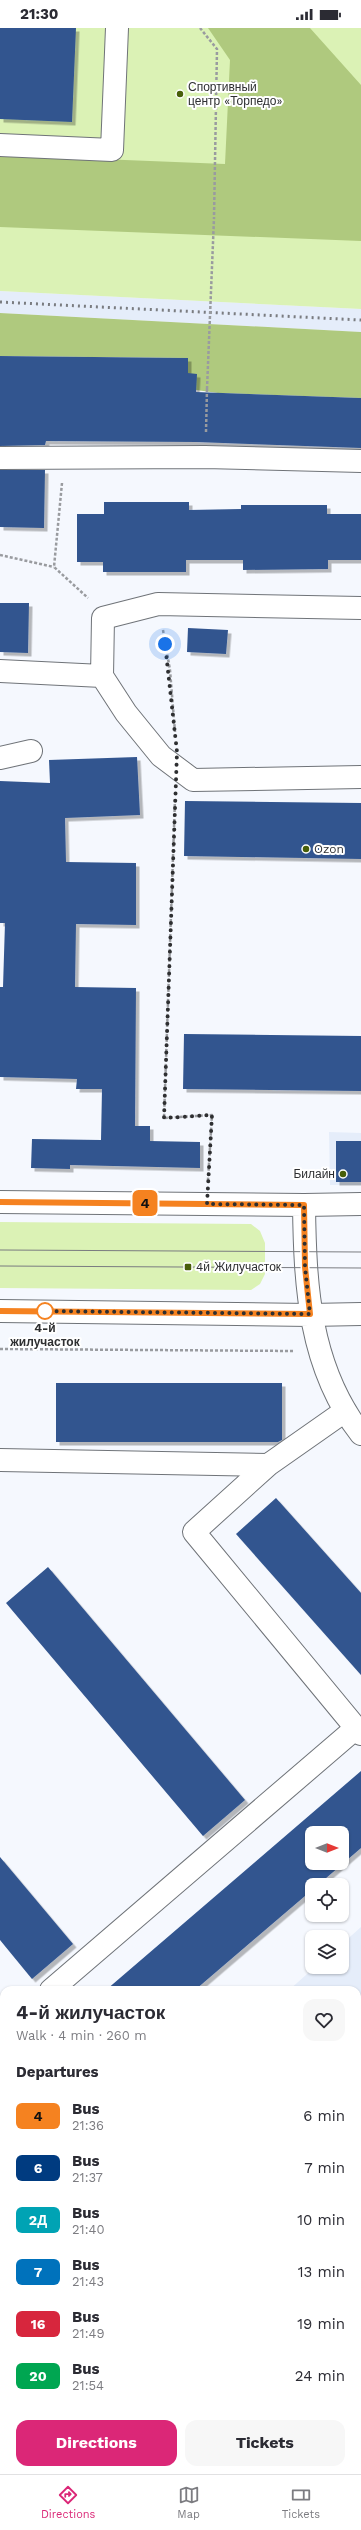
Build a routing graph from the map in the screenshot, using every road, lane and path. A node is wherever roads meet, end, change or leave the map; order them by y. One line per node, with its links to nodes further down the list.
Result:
1 (117, 28): 3 (main road)
2 (200, 28): 4 (path, bridge)
3 (0, 145)
4 (205, 457): 6 (main road); 7 (main road)
5 (0, 458): 6 (main road)
6 (67, 458): 9 (path)
7 (361, 461)
8 (0, 555): 9 (path)
9 (54, 567): 12 (path)
10 (158, 604): 11 (main road); 12 (main road); 17 (path)
11 (361, 608)
12 (103, 618): 14 (main road)
13 (0, 671): 14 (main road)
14 (102, 676): 17 (main road)
15 (31, 751): 16 (main road)
16 (0, 758)
17 (176, 767): 18 (main road); 20 (path)
18 (361, 777)
19 (0, 1202): 20 (main road)
20 (207, 1204): 22 (main road)
21 (361, 1204): 22 (main road)
22 (304, 1205): 24 (main road)
23 (0, 1311): 24 (main road)
24 (310, 1314): 25 (main road); 27 (main road)
25 (361, 1314)
26 (0, 1349): 27 (path)
27 (325, 1366): 28 (main road)
28 (345, 1411): 29 (main road); 31 (main road)
29 (361, 1434)
30 (0, 1460): 31 (main road)
31 (268, 1465): 32 (main road)
32 (358, 1731): 33 (main road)
33 (57, 1986)

